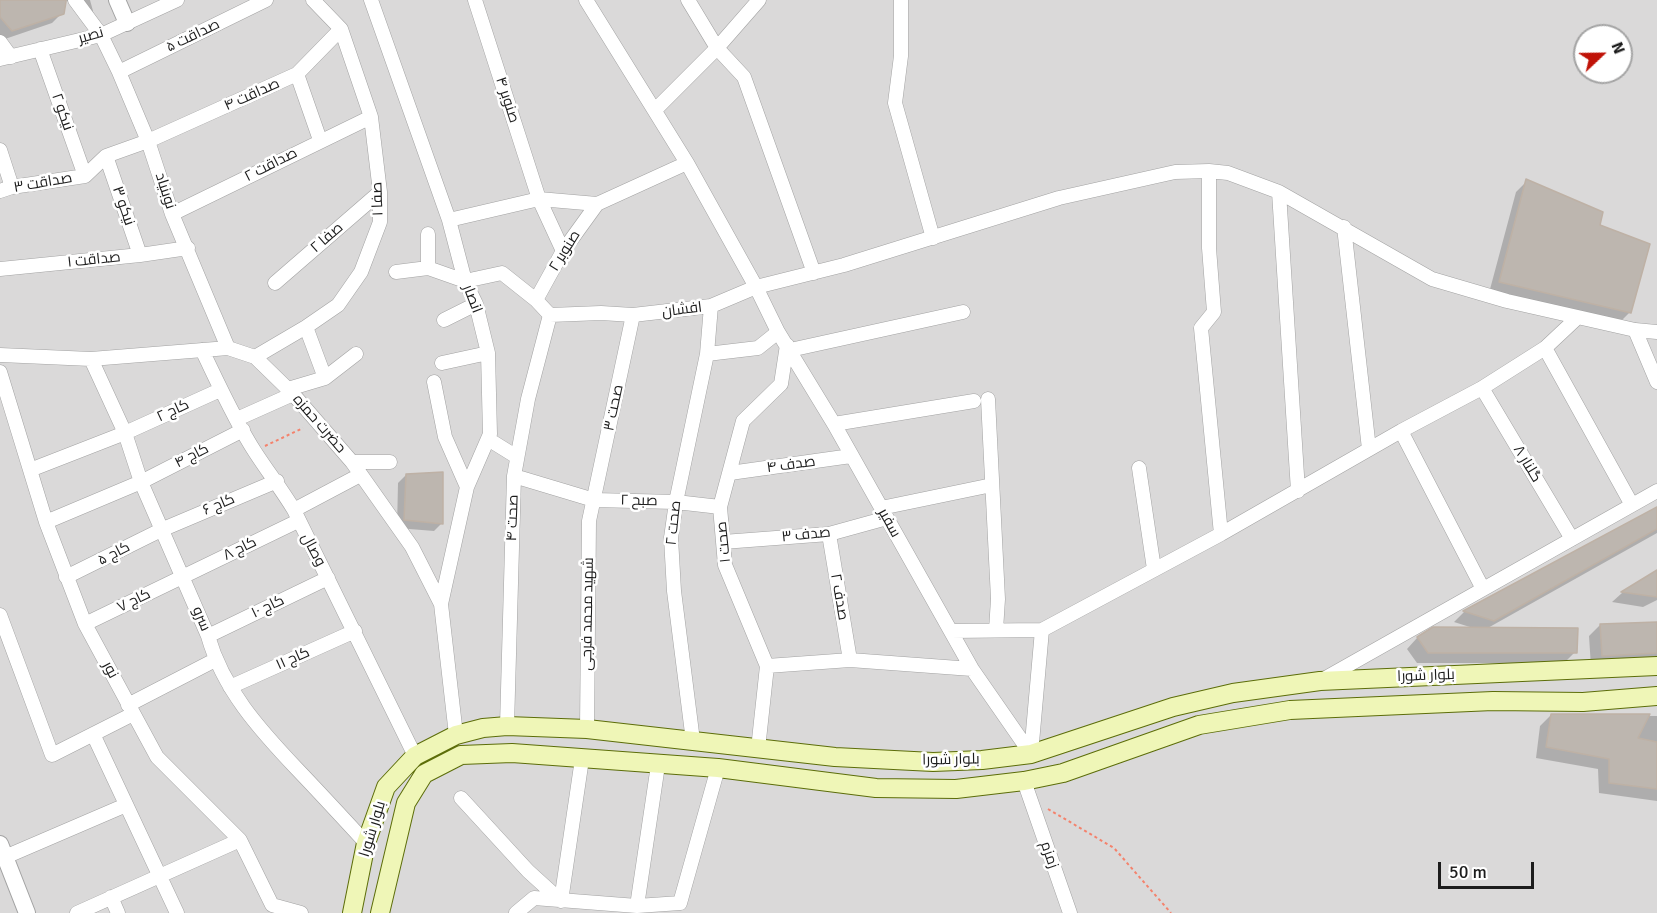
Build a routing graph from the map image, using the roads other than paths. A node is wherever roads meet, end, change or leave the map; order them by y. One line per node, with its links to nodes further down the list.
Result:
1 (75, 0): 14 (street, نوبنیاد)
2 (117, 0): 12 (street)
3 (177, 0): 12 (street, نصیر)
4 (266, 0): 19 (street, صداقت ۵)
5 (314, 0): 13 (street, صفا ۱)
6 (371, 0): 36 (street, انصار)
7 (475, 0): 33 (street, صنوبر ۴)
8 (586, 0): 21 (street, سفیر)
9 (688, 0): 16 (street)
10 (759, 0): 16 (street)
11 (901, 0): 39 (street)
12 (127, 22): 14 (street, نصیر)
13 (341, 29): 20 (street, صداقت ۴); 22 (street, صفا ۱)
14 (102, 35): 17 (street, نصیر); 19 (street, نوبنیاد)
15 (0, 42): 18 (street)
16 (717, 48): 21 (street); 46 (street)
17 (40, 49): 18 (street, نصیر); 29 (street, نیکو ۲)
18 (6, 58)
19 (119, 72): 23 (street, نوبنیاد)
20 (297, 74): 23 (street, صداقت ۴); 24 (street)
21 (655, 110): 27 (street, سفیر)
22 (371, 117): 24 (street, صداقت ۲); 31 (street, صفا ۱)
23 (148, 141): 26 (street, صداقت ۳); 35 (street, نوبنیاد)
24 (320, 141): 35 (street, صداقت ۲)
25 (0, 150): 30 (street)
26 (106, 156): 29 (street, صداقت ۳); 42 (street, نیکو ۳)
27 (687, 163): 34 (street); 49 (street, سفیر)
28 (1209, 171): 32 (street, افشان); 39 (street, افشان); 110 (street)
29 (85, 176): 30 (street, صداقت ۳)
30 (6, 189)
31 (380, 192): 48 (street, صفا ۲); 58 (street, صفا ۱)
32 (1279, 192): 37 (street, افشان); 99 (street)
33 (539, 199): 34 (street); 36 (street); 41 (street, صنوبر ۴)
34 (597, 204): 41 (street, صنوبر ۲)
35 (172, 214): 40 (street, نوبنیاد)
36 (449, 220): 47 (street, انصار)
37 (1344, 227): 56 (street, افشان); 85 (street)
38 (428, 234): 43 (street)
39 (933, 238): 46 (street, افشان)
40 (188, 248): 42 (street, صداقت ۱); 62 (street, نوبنیاد)
41 (563, 251): 50 (street, صنوبر ۲)
42 (140, 255): 44 (street, صداقت ۱)
43 (428, 268): 45 (street); 47 (street)
44 (0, 269)
45 (396, 272)
46 (814, 273): 49 (street, افشان)
47 (465, 281): 50 (street); 51 (street, انصار)
48 (275, 283)
49 (756, 287): 52 (street, افشان); 60 (street, سفیر)
50 (536, 300): 54 (street)
51 (476, 304): 57 (street); 66 (street, انصار)
52 (711, 306): 55 (street, افشان); 68 (street, صحت ۲)
53 (963, 312): 63 (street)
54 (550, 315): 55 (street, افشان); 87 (street, صحت ۴)
55 (633, 315): 101 (street, صحت ۳)
56 (1577, 318): 59 (street, افشان); 64 (street)
57 (444, 320)
58 (306, 327): 70 (street, صفا ۱); 74 (street)
59 (1635, 330): 61 (street, افشان); 76 (street)
60 (778, 332): 63 (street, سفیر); 68 (street)
61 (1657, 332)
62 (228, 348): 65 (street, حضرت حمزه); 70 (street, حضرت حمزه)
63 (788, 348): 81 (street, سفیر); 92 (street, صحت ۱)
64 (1545, 348): 77 (street); 103 (street)
65 (202, 350): 71 (street, حضرت حمزه); 78 (street, وصال)
66 (488, 353): 72 (street); 84 (street, انصار)
67 (356, 354): 74 (street, کاج ۴)
68 (707, 354): 102 (street, صحت ۲)
69 (0, 355): 71 (street, حضرت حمزه)
70 (255, 357): 79 (street, حضرت حمزه)
71 (91, 359): 83 (street, سرو)
72 (442, 363)
73 (0, 372): 91 (street, نور)
74 (324, 378): 79 (street, کاج ۴)
75 (434, 382): 98 (street)
76 (1657, 382)
77 (1482, 388): 82 (street); 111 (street, گلنار ۸)
78 (220, 390): 80 (street, وصال); 83 (street, کاج ۲)
79 (291, 391): 80 (street, کاج ۴); 88 (street, حضرت حمزه)
80 (240, 424): 95 (street, وصال); 96 (street, کاج ۴)
81 (834, 424): 86 (street, سفیر); 97 (street)
82 (1401, 431): 85 (street); 117 (street)
83 (125, 433): 91 (street, کاج ۲); 96 (street, سرو)
84 (488, 439): 87 (street); 98 (street, انصار)
85 (1370, 449): 99 (street)
86 (851, 456): 92 (street, صدف ۴); 105 (street, سفیر)
87 (518, 457): 94 (street, صحت ۴)
88 (352, 462): 89 (street); 93 (street, حضرت حمزه)
89 (390, 462)
90 (1140, 468): 113 (street)
91 (30, 470): 107 (street, نور)
92 (730, 473): 104 (street, صحت ۱)
93 (360, 474): 106 (street, کاج ۸); 118 (street, حضرت حمزه)
94 (514, 476): 101 (street, صبح ۲); 137 (street, صحت ۴)
95 (277, 481): 106 (street, وصال); 108 (street, کاج ۶)
96 (141, 482): 107 (street, کاج ۴); 108 (street, سرو)
97 (992, 485): 105 (street, صدف ۳); 121 (street)
98 (467, 487): 118 (street, انصار)
99 (1298, 491): 110 (street)
100 (1657, 491): 103 (street)
101 (594, 500): 102 (street, صبح ۲); 138 (street, شهید محمد فرجی)
102 (676, 502): 104 (street, صبح ۲); 141 (street, صحت ۲)
103 (1632, 505): 111 (street)
104 (720, 507): 112 (street, صحت ۱)
105 (884, 513): 109 (street, صدف ۳); 124 (street, سفیر)
106 (296, 516): 114 (street, کاج ۸); 116 (street, وصال)
107 (46, 522): 115 (street, نور)
108 (161, 530): 114 (street, سرو); 115 (street, کاج ۵)
109 (828, 534): 112 (street, صدف ۳); 127 (street, صدف ۲)
110 (1221, 534): 113 (street)
111 (1572, 539): 117 (street)
112 (723, 542): 128 (street, صحت ۱)
113 (1154, 569): 122 (street)
114 (183, 577): 120 (street, کاج ۷); 125 (street, سرو)
115 (66, 578): 120 (street, نور)
116 (328, 578): 123 (street, وصال); 125 (street, کاج ۱۰)
117 (1484, 589): 132 (street)
118 (441, 604): 140 (street, حضرت حمزه)
119 (0, 615): 139 (street)
120 (85, 624): 136 (street, نور)
121 (996, 630): 122 (street); 124 (street)
122 (1042, 630): 143 (street)
123 (355, 631): 133 (street, کاج ۱۱); 144 (street, وصال)
124 (951, 631): 130 (street, سفیر)
125 (208, 636): 126 (street, سرو)
126 (215, 660): 133 (street, سرو); 136 (street)
127 (850, 660): 128 (street); 130 (street)
128 (767, 666): 142 (street, صحت ۱)
129 (1657, 666): 131 (main road, بلوار شورا)
130 (972, 669): 143 (street, سفیر)
131 (1587, 669): 132 (main road, بلوار شورا); 135 (main road)
132 (1320, 681): 143 (main road, بلوار شورا)
133 (230, 687): 153 (street, سرو)
134 (1657, 696): 135 (main road, بلوار شورا)
135 (1583, 702): 149 (main road, بلوار شورا)
136 (131, 709): 139 (street); 152 (street, نور)
137 (507, 726): 138 (main road, بلوار شورا); 140 (main road, بلوار شورا)
138 (586, 729): 141 (main road, بلوار شورا)
139 (93, 734): 151 (street)
140 (456, 735): 144 (main road, بلوار شورا)
141 (693, 741): 142 (main road, بلوار شورا)
142 (758, 749): 143 (main road, بلوار شورا); 148 (main road)
143 (1031, 754)
144 (415, 756): 153 (main road, بلوار شورا)
145 (582, 759): 146 (main road, بلوار شورا); 157 (street); 165 (main road, بلوار شورا)
146 (658, 765): 147 (main road, بلوار شورا); 158 (street)
147 (718, 768): 148 (main road, بلوار شورا); 158 (street)
148 (746, 772): 149 (main road, بلوار شورا)
149 (1027, 788): 167 (street, زمزم)
150 (461, 798): 157 (street)
151 (126, 805): 154 (street); 155 (street)
152 (240, 840): 155 (street); 163 (street, نور)
153 (366, 843): 164 (main road, بلوار شورا)
154 (3, 851): 159 (street)
155 (159, 875): 156 (street); 162 (street)
156 (111, 897): 160 (street); 161 (street)
157 (561, 901): 158 (street); 166 (street)
158 (638, 906)
159 (27, 913)
160 (76, 913)
161 (118, 913)
162 (177, 913)
163 (301, 913)
164 (352, 913)
165 (380, 913)
166 (516, 913)
167 (1070, 913)

